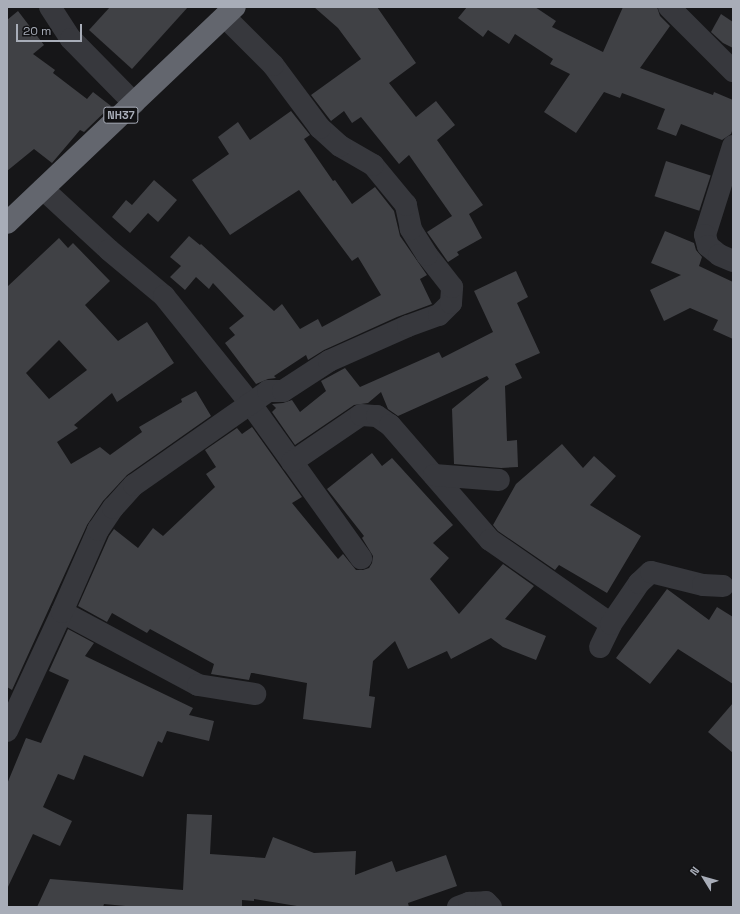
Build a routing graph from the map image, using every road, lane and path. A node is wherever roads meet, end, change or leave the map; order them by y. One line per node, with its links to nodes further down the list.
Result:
1 (50, 7): 5 (street)
2 (669, 7): 4 (street)
3 (230, 12): 5 (highway, NH37); 11 (street)
4 (733, 71)
5 (134, 103): 7 (highway, NH37)
6 (733, 146): 8 (street)
7 (43, 189): 9 (highway, NH37); 11 (street)
8 (725, 202): 10 (street)
9 (7, 223)
10 (733, 261)
11 (250, 403): 12 (street); 17 (street)
12 (292, 462): 13 (street); 15 (street)
13 (434, 476): 14 (street); 18 (street)
14 (499, 480)
15 (361, 558)
16 (723, 586): 18 (street)
17 (62, 612): 20 (street); 21 (street)
18 (611, 624): 19 (street)
19 (600, 647)
20 (256, 694)
21 (7, 731)
22 (458, 907): 23 (street)
23 (491, 907)

